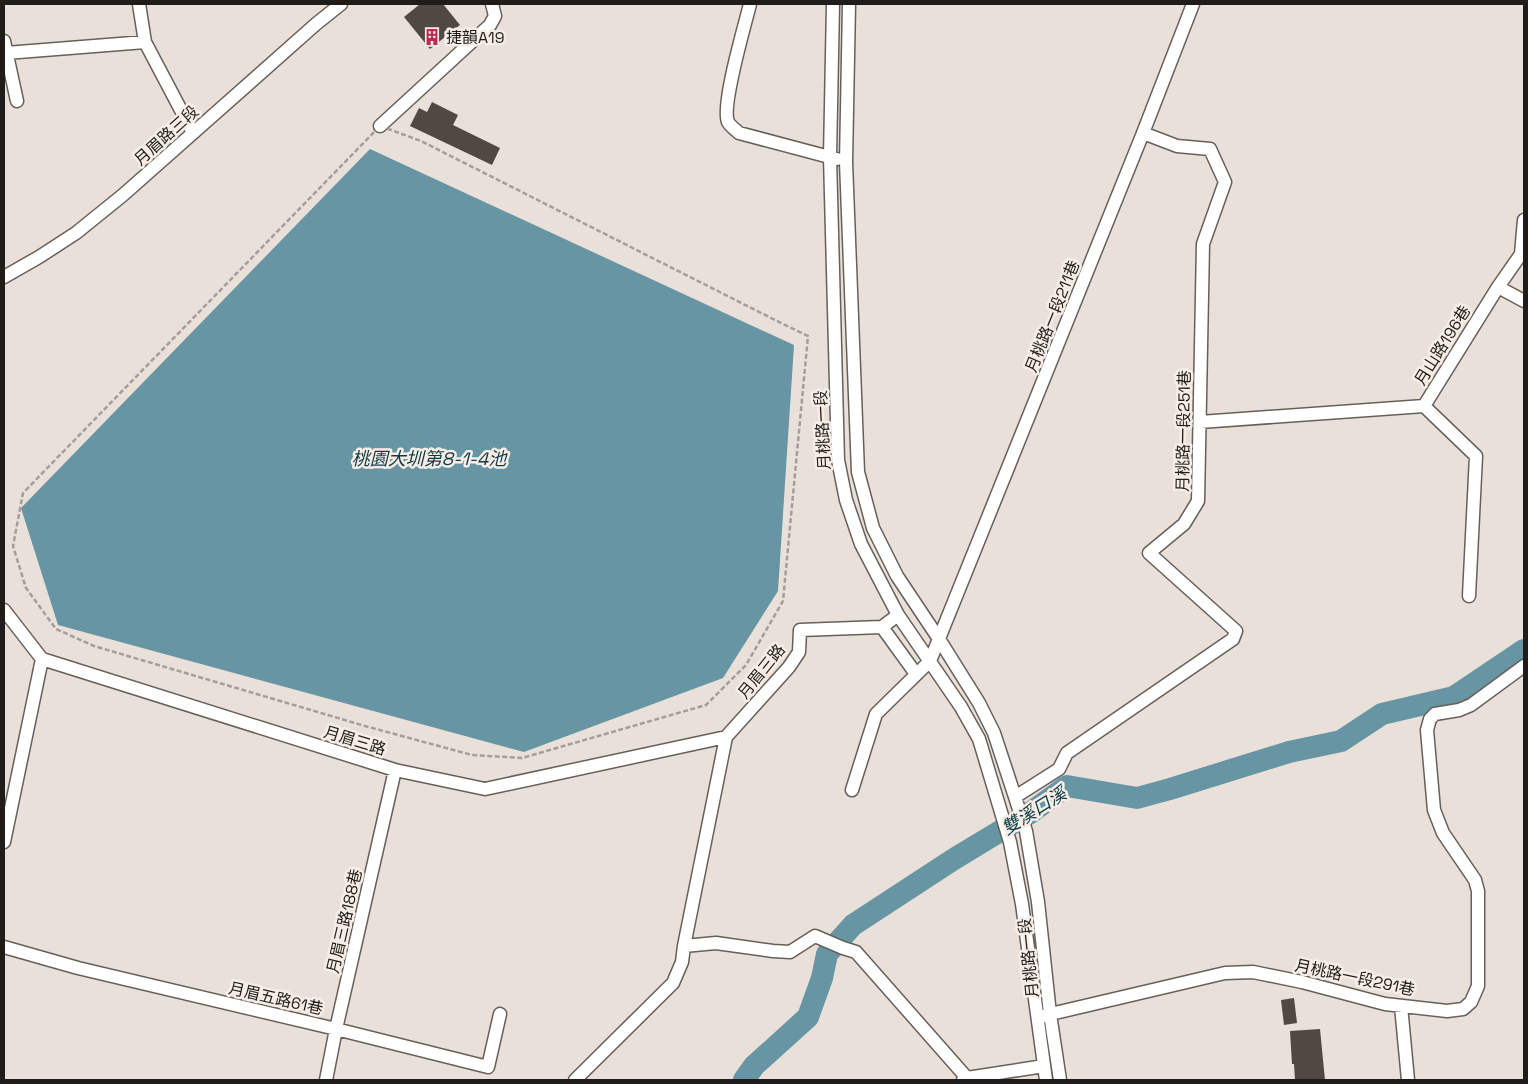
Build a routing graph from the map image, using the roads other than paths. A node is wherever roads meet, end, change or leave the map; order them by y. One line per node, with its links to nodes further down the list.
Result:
1 (139, 4): 8 (street)
2 (341, 4): 12 (street, 月眉路三段)
3 (492, 4): 11 (street)
4 (750, 4): 14 (street)
5 (833, 4): 14 (street, 月桃路一段)
6 (849, 4): 15 (street, 月桃路一段)
7 (1193, 4): 13 (street, 月桃路一段211巷)
8 (145, 42): 9 (street); 12 (street)
9 (5, 47): 10 (street)
10 (16, 101)
11 (380, 126)
12 (193, 133): 18 (street, 月眉路三段)
13 (1143, 133): 22 (street, 月桃路一段251巷); 27 (street, 月桃路一段211巷)
14 (830, 157): 15 (street); 25 (street, 月桃路一段)
15 (846, 162): 27 (street, 月桃路一段)
16 (1524, 220): 17 (street, 月山路196巷)
17 (1523, 255): 19 (street, 月山路196巷)
18 (4, 278)
19 (1498, 287): 20 (street); 21 (street, 月山路196巷)
20 (1524, 301)
21 (1424, 406): 22 (street); 23 (street, 月山路196巷)
22 (1200, 422): 35 (street, 月桃路一段251巷)
23 (1470, 596)
24 (4, 610): 28 (street)
25 (898, 615): 26 (street); 29 (street, 月桃路一段)
26 (882, 627): 31 (street); 32 (street, 月眉三路)
27 (939, 639): 29 (street, 月桃路一段211巷); 35 (street, 月桃路一段)
28 (42, 660): 33 (street, 月眉三路); 36 (street)
29 (930, 661): 31 (street); 42 (street, 月桃路一段)
30 (1524, 666): 39 (street, 月桃路一段291巷)
31 (916, 674): 34 (street)
32 (726, 737): 33 (street, 月眉三路); 38 (street)
33 (395, 770): 43 (street, 月眉三路188巷)
34 (852, 790)
35 (1016, 801): 41 (street, 月桃路一段)
36 (4, 842)
37 (4, 946): 43 (street, 月眉五路61巷)
38 (684, 946): 45 (street); 47 (street)
39 (1402, 1006): 41 (street, 月桃路一段291巷); 50 (street)
40 (500, 1014): 43 (street, 月眉五路61巷)
41 (1050, 1014): 42 (street, 月桃路一段291巷); 49 (street, 月桃路一段)
42 (1037, 1017): 44 (street, 月桃路一段)
43 (336, 1029): 46 (street, 月眉三路188巷)
44 (1044, 1066): 45 (street); 48 (street, 月桃路一段)
45 (965, 1079)
46 (326, 1080)
47 (575, 1080)
48 (1046, 1080)
49 (1060, 1080)
50 (1408, 1080)

